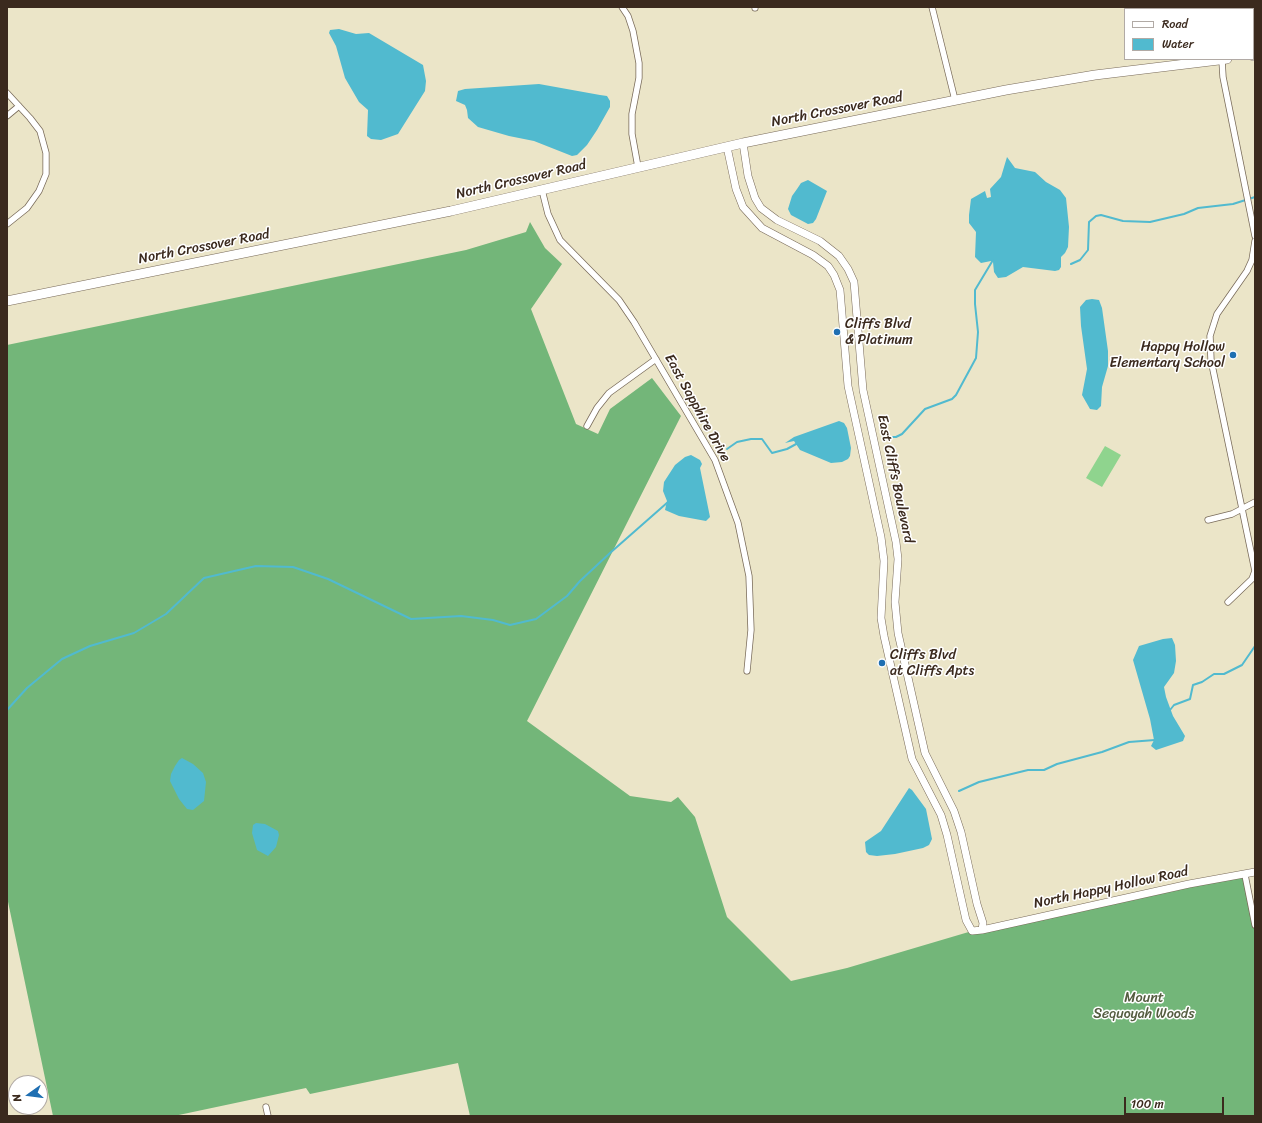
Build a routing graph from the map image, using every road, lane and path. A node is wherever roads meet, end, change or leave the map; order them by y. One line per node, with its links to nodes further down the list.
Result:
1 (622, 7): 11 (street)
2 (932, 7): 6 (street)
3 (1217, 60): 6 (main road, North Crossover Road)
4 (1225, 60): 14 (street)
5 (7, 93): 7 (street)
6 (955, 100): 9 (main road, North Crossover Road)
7 (19, 106): 8 (street); 13 (street)
8 (7, 116)
9 (743, 143): 10 (main road, North Crossover Road); 24 (street, East Cliffs Boulevard)
10 (727, 147): 11 (main road, North Crossover Road); 25 (street, East Cliffs Boulevard)
11 (638, 167): 12 (main road, North Crossover Road)
12 (542, 190): 16 (main road, North Crossover Road); 17 (street, East Sapphire Drive)
13 (7, 224)
14 (1255, 236)
15 (1255, 241): 20 (street)
16 (7, 301)
17 (656, 358): 18 (street); 23 (street, East Sapphire Drive)
18 (586, 426)
19 (1255, 502): 20 (street)
20 (1243, 509): 21 (street); 22 (street)
21 (1208, 520)
22 (1228, 602)
23 (747, 671)
24 (960, 827): 25 (street); 29 (street, East Cliffs Boulevard)
25 (946, 831): 29 (street, East Cliffs Boulevard)
26 (1255, 872): 27 (street, North Happy Hollow Road)
27 (1245, 874): 28 (street); 29 (street, North Happy Hollow Road)
28 (1255, 925)
29 (982, 930)
30 (266, 1107): 31 (street)
31 (268, 1116)

